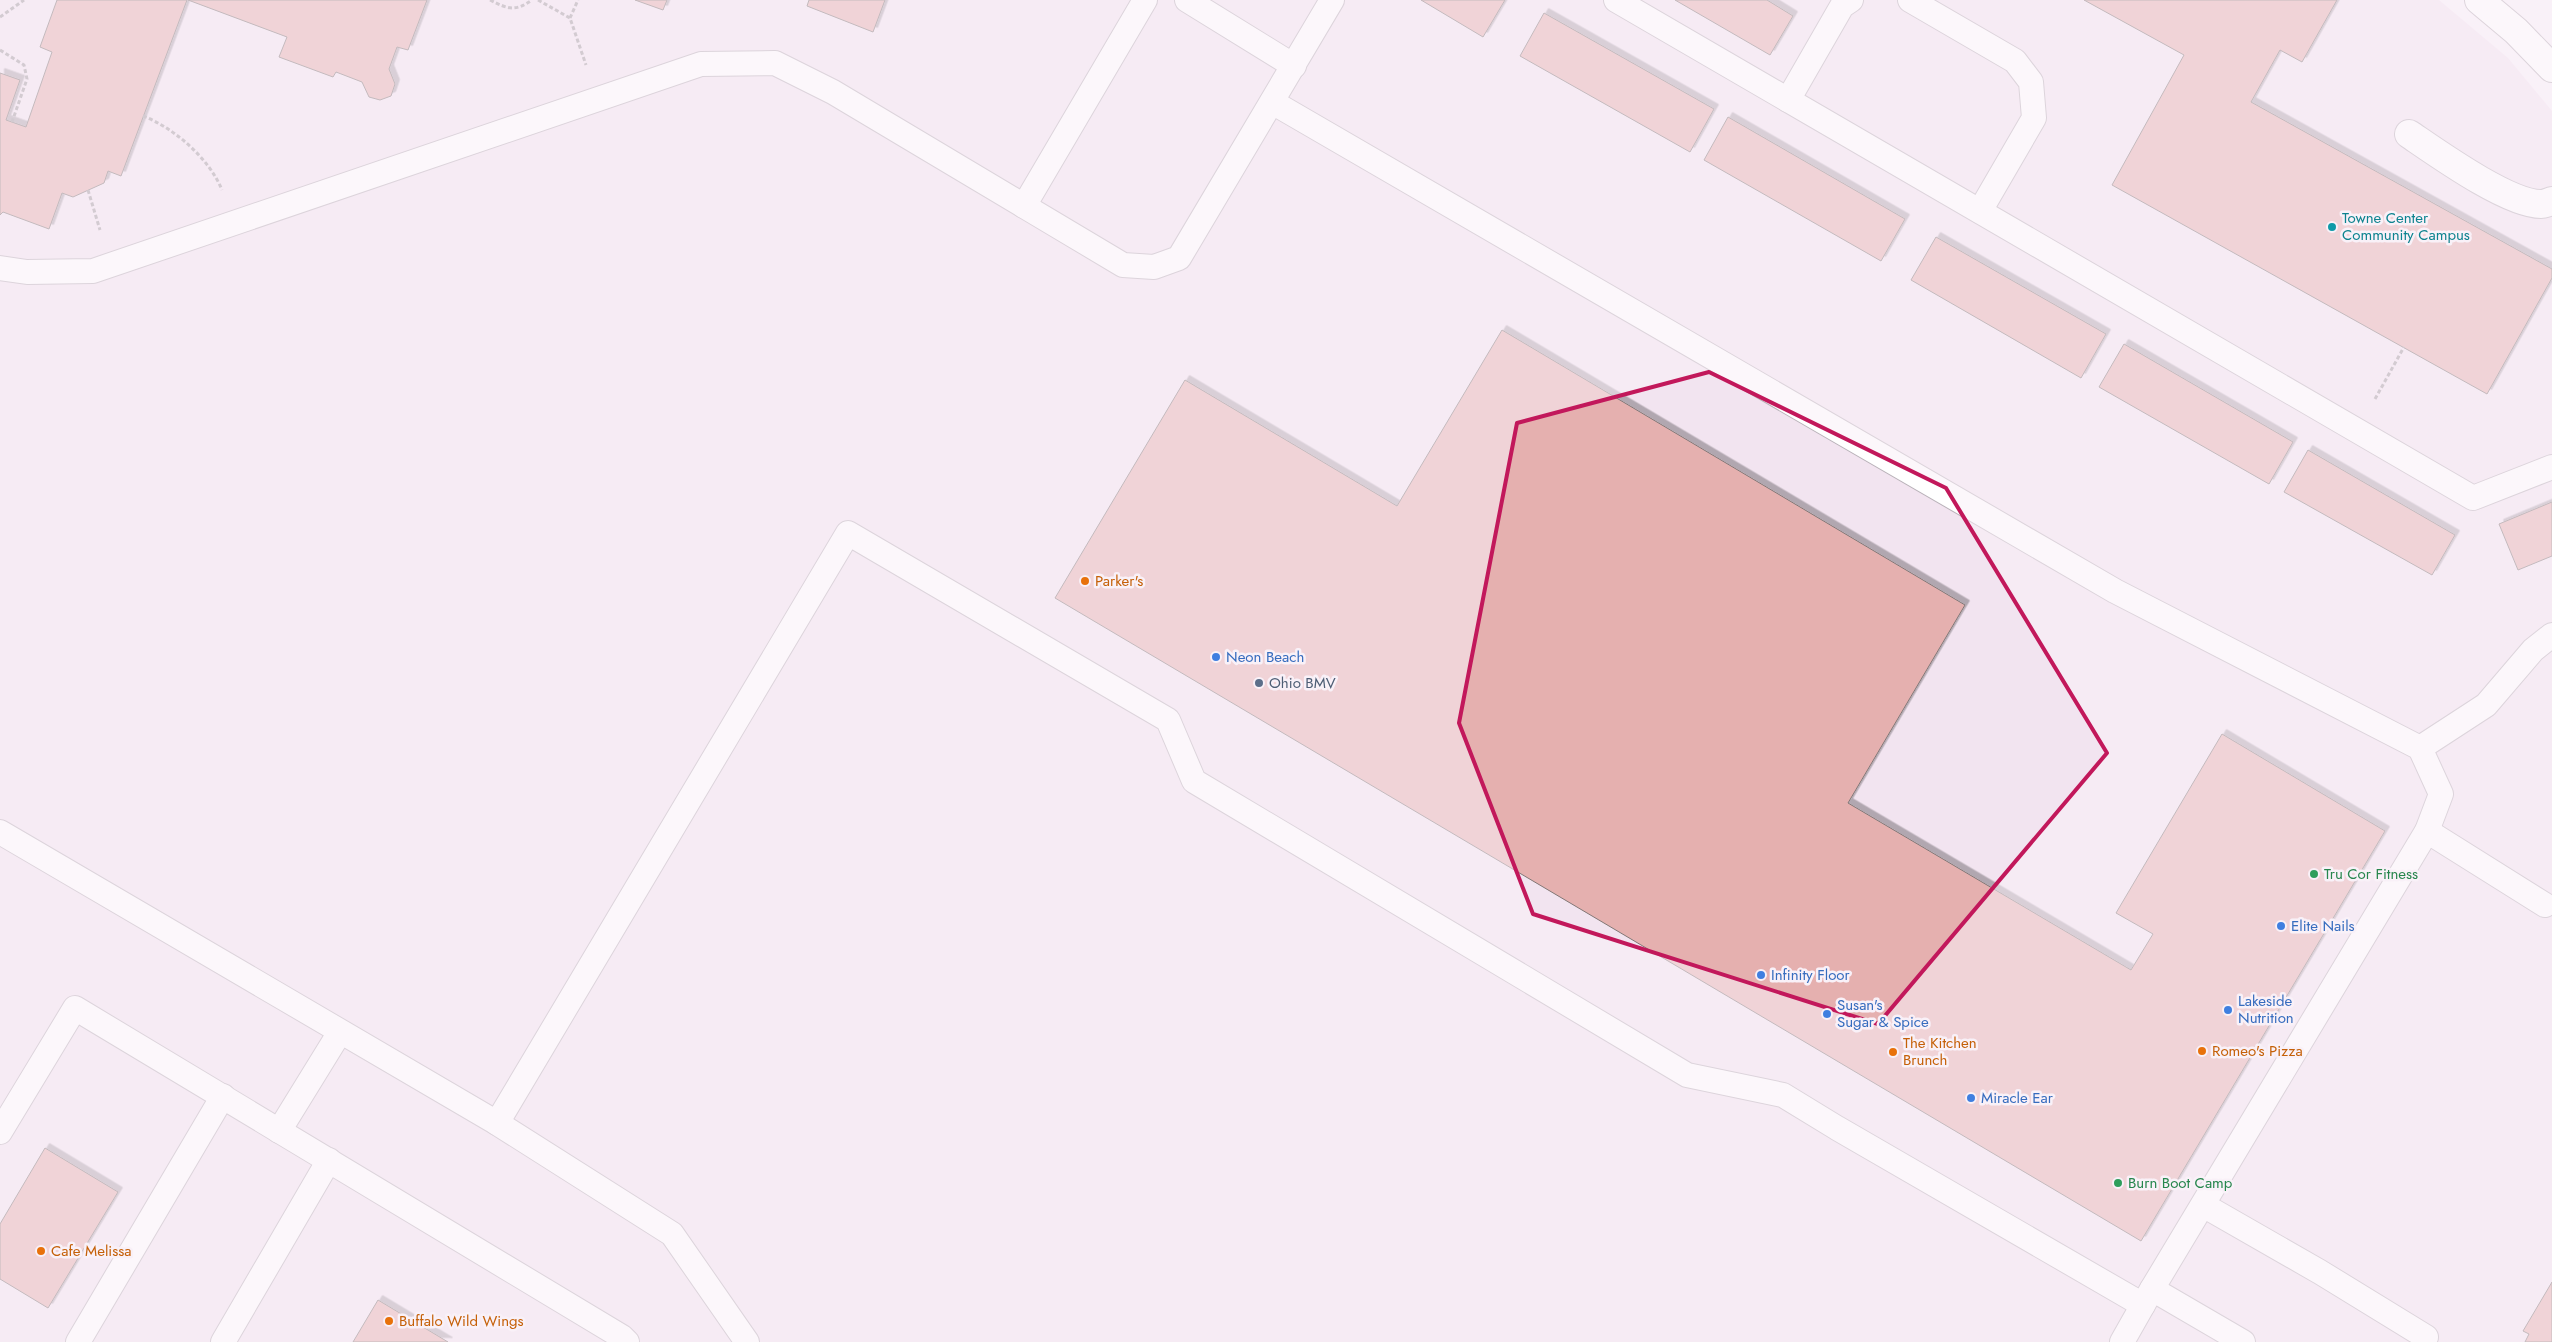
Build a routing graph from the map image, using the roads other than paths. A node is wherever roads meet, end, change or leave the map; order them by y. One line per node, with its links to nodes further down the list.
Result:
1 (1145, 0): 14 (lane)
2 (1187, 0): 8 (lane)
3 (1332, 0): 8 (lane)
4 (1616, 0): 10 (lane)
5 (1851, 0): 10 (lane)
6 (1910, 0): 15 (lane)
7 (2479, 0): 9 (street)
8 (1294, 66): 11 (lane)
9 (2552, 68)
10 (1788, 100): 15 (lane)
11 (1272, 102): 14 (lane); 19 (lane)
12 (2409, 134): 13 (street)
13 (2552, 201)
14 (1024, 206): 16 (lane)
15 (1980, 211): 17 (lane)
16 (0, 268)
17 (2552, 467)
18 (2552, 635): 19 (lane)
19 (2420, 748): 20 (lane)
20 (2427, 831): 22 (lane); 29 (lane)
21 (0, 832): 23 (lane)
22 (2546, 905)
23 (340, 1032): 25 (lane); 26 (lane)
24 (223, 1096): 26 (lane); 27 (lane); 32 (lane)
25 (497, 1123): 30 (lane); 35 (lane)
26 (279, 1131): 28 (lane)
27 (0, 1132)
28 (329, 1160): 33 (lane); 34 (lane)
29 (2203, 1205): 30 (lane); 31 (lane)
30 (2148, 1297): 36 (lane); 37 (lane)
31 (2426, 1337)
32 (78, 1342)
33 (223, 1342)
34 (627, 1342)
35 (747, 1342)
36 (2122, 1342)
37 (2242, 1342)

